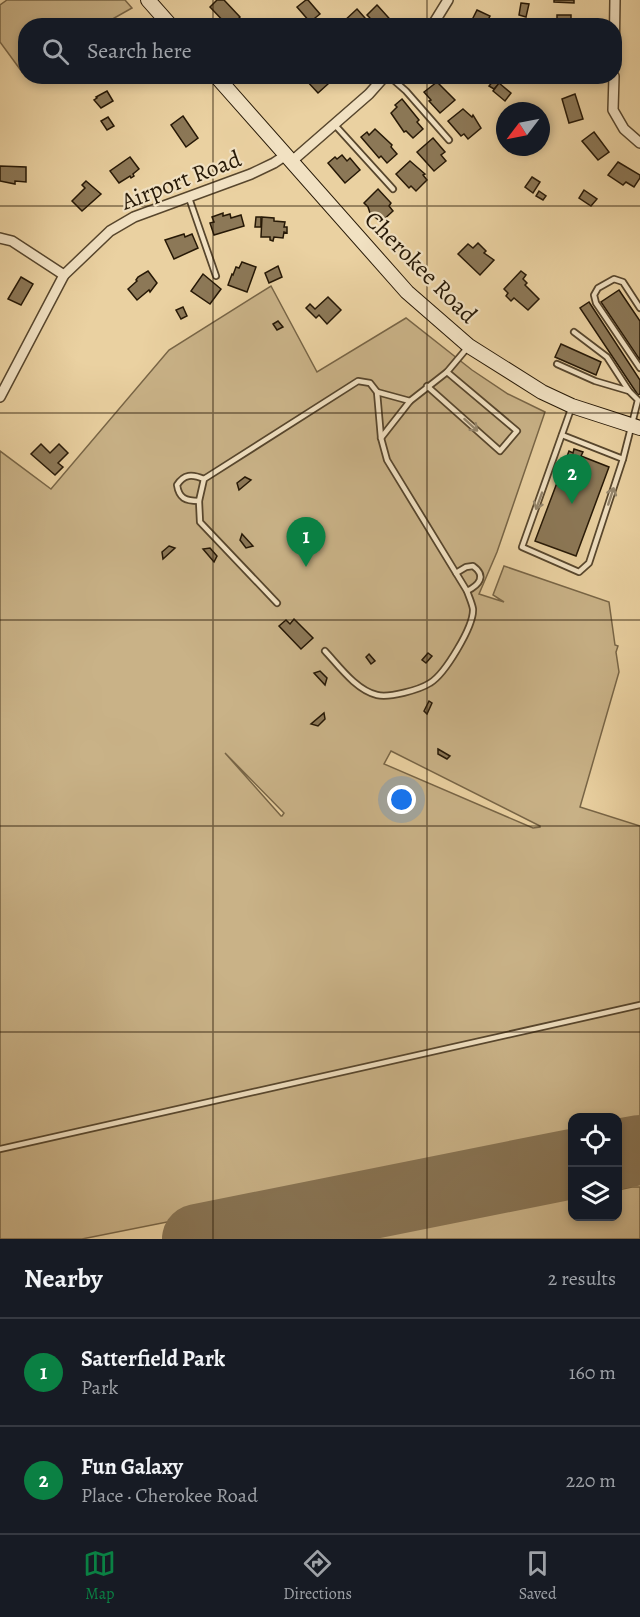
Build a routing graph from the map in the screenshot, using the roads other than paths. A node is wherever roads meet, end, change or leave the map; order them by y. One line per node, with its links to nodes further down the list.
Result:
1 (148, 0): 4 (main road)
2 (448, 0): 5 (street)
3 (615, 0): 6 (street)
4 (164, 18)
5 (437, 18)
6 (615, 18)
7 (223, 84): 14 (main road, Cherokee Road)
8 (378, 84): 11 (street, Airport Road)
9 (397, 84): 12 (lane)
10 (614, 84): 13 (street)
11 (334, 124): 14 (street, Airport Road); 15 (lane)
12 (449, 140)
13 (640, 143)
14 (288, 158): 16 (street, Airport Road); 22 (main road, Cherokee Road)
15 (393, 189)
16 (189, 198): 18 (street, Airport Road); 19 (lane)
17 (0, 238): 18 (street)
18 (64, 275): 29 (street, Airport Road)
19 (216, 276)
20 (640, 308): 24 (lane)
21 (574, 332): 27 (lane)
22 (469, 346): 25 (lane); 32 (main road, Cherokee Road)
23 (557, 364): 27 (lane)
24 (640, 368)
25 (447, 372): 26 (lane); 26 (lane, one-way to 25)
26 (427, 386): 31 (lane)
27 (629, 391): 30 (lane)
28 (377, 392): 31 (lane); 35 (lane); 37 (lane)
29 (0, 398)
30 (639, 400): 33 (lane)
31 (410, 401): 35 (lane)
32 (572, 406): 33 (main road, Cherokee Road); 34 (lane)
33 (636, 427): 36 (lane)
34 (562, 435): 36 (lane); 36 (lane, one-way to 36)
35 (381, 438): 39 (lane)
36 (623, 459)
37 (204, 479): 38 (lane); 38 (lane)
38 (198, 501): 41 (lane)
39 (456, 573): 40 (lane); 40 (lane)
40 (467, 591): 42 (lane)
41 (277, 603)
42 (325, 651)
43 (640, 1005): 44 (lane)
44 (0, 1149)

